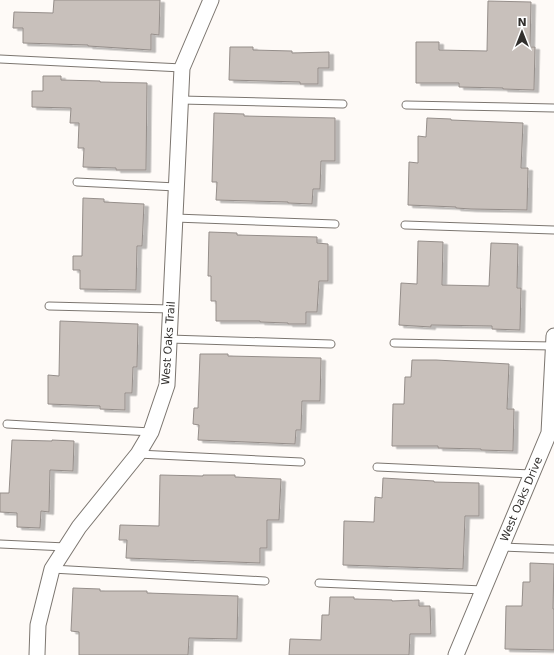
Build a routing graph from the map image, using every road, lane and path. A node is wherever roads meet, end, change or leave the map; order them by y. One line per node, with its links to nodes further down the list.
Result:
1 (211, 0): 3 (street, West Oaks Trail)
2 (0, 59): 3 (lane)
3 (182, 68): 4 (street, West Oaks Trail)
4 (181, 100): 5 (lane); 9 (street, West Oaks Trail)
5 (343, 104)
6 (406, 105): 7 (lane)
7 (554, 108)
8 (77, 182): 9 (lane)
9 (176, 186): 10 (street, West Oaks Trail)
10 (175, 218): 11 (lane); 15 (street, West Oaks Trail)
11 (335, 224)
12 (405, 225): 13 (lane)
13 (554, 230)
14 (49, 306): 15 (lane)
15 (171, 309): 17 (street, West Oaks Trail)
16 (554, 336): 20 (street, West Oaks Drive)
17 (169, 339): 19 (lane); 22 (street, West Oaks Trail)
18 (394, 343): 20 (lane)
19 (331, 344)
20 (554, 346): 23 (street, West Oaks Drive)
21 (7, 424): 22 (lane)
22 (151, 432): 24 (street, West Oaks Trail)
23 (552, 433): 27 (street, West Oaks Drive)
24 (138, 454): 25 (lane); 29 (street, West Oaks Trail)
25 (301, 462)
26 (377, 467): 27 (lane)
27 (532, 474): 30 (street, West Oaks Drive)
28 (0, 544): 29 (lane)
29 (66, 547): 32 (street, West Oaks Trail)
30 (501, 547): 31 (lane); 35 (street, West Oaks Drive)
31 (554, 549)
32 (52, 569): 33 (lane); 36 (street, West Oaks Trail)
33 (265, 581)
34 (319, 584): 35 (lane)
35 (483, 590): 37 (street, West Oaks Drive)
36 (37, 655)
37 (456, 655)

